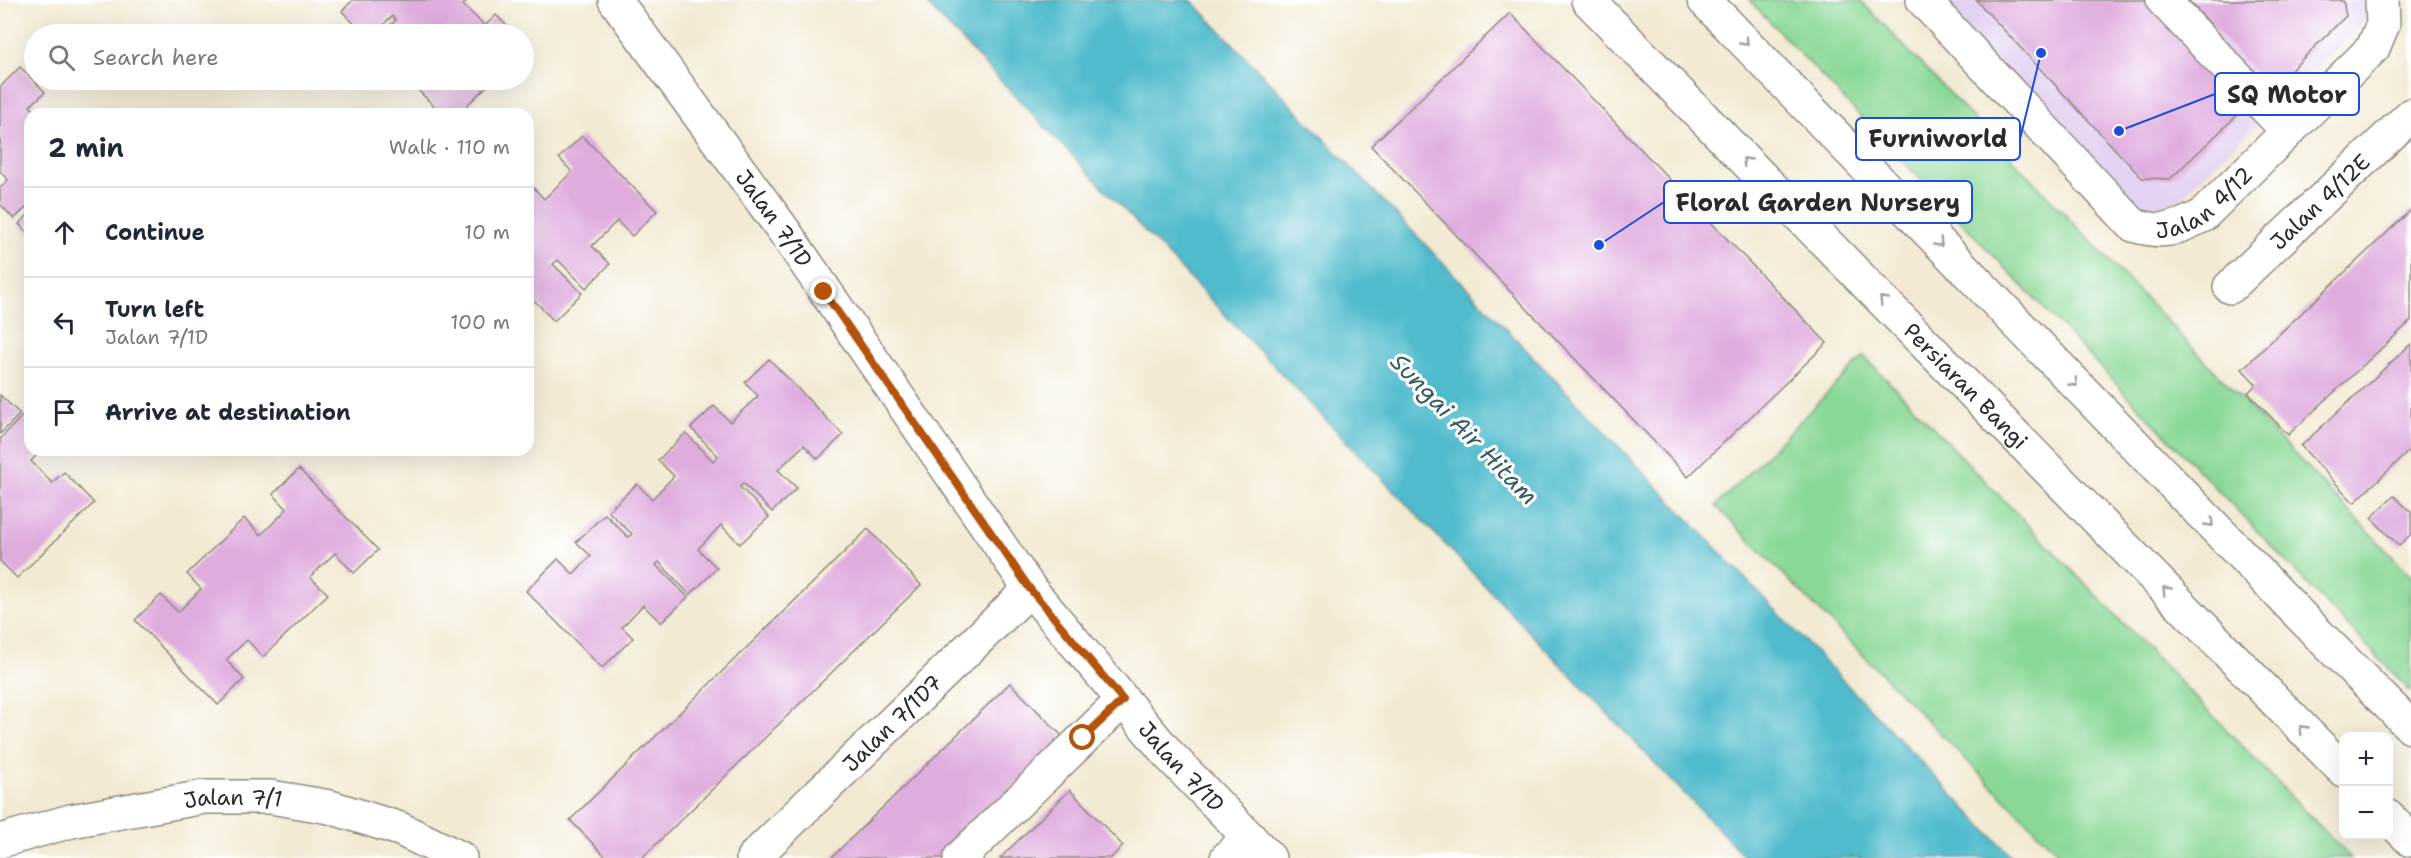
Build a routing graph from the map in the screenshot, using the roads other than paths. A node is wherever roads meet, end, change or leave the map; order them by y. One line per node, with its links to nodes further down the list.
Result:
1 (615, 0): 10 (street, Jalan 7/1D)
2 (1588, 0): 13 (street, Persiaran Bangi, one-way to 2)
3 (1704, 0): 12 (street, one-way to 12)
4 (1923, 0): 8 (street, Jalan 4/12)
5 (2163, 0): 8 (street)
6 (2382, 0): 8 (street, Jalan 4/12)
7 (2411, 115): 9 (street, Jalan 4/12E)
8 (2288, 131)
9 (2230, 287)
10 (1030, 589): 11 (street, Jalan 7/1D); 19 (street, Jalan 7/1D7)
11 (1123, 700): 17 (street, Jalan 7/1D); 20 (street)
12 (2411, 726)
13 (2339, 767)
14 (2393, 822): 15 (street)
15 (2411, 840)
16 (0, 841): 18 (street, Jalan 7/1)
17 (1248, 851)
18 (460, 858)
19 (753, 858)
20 (960, 858)

